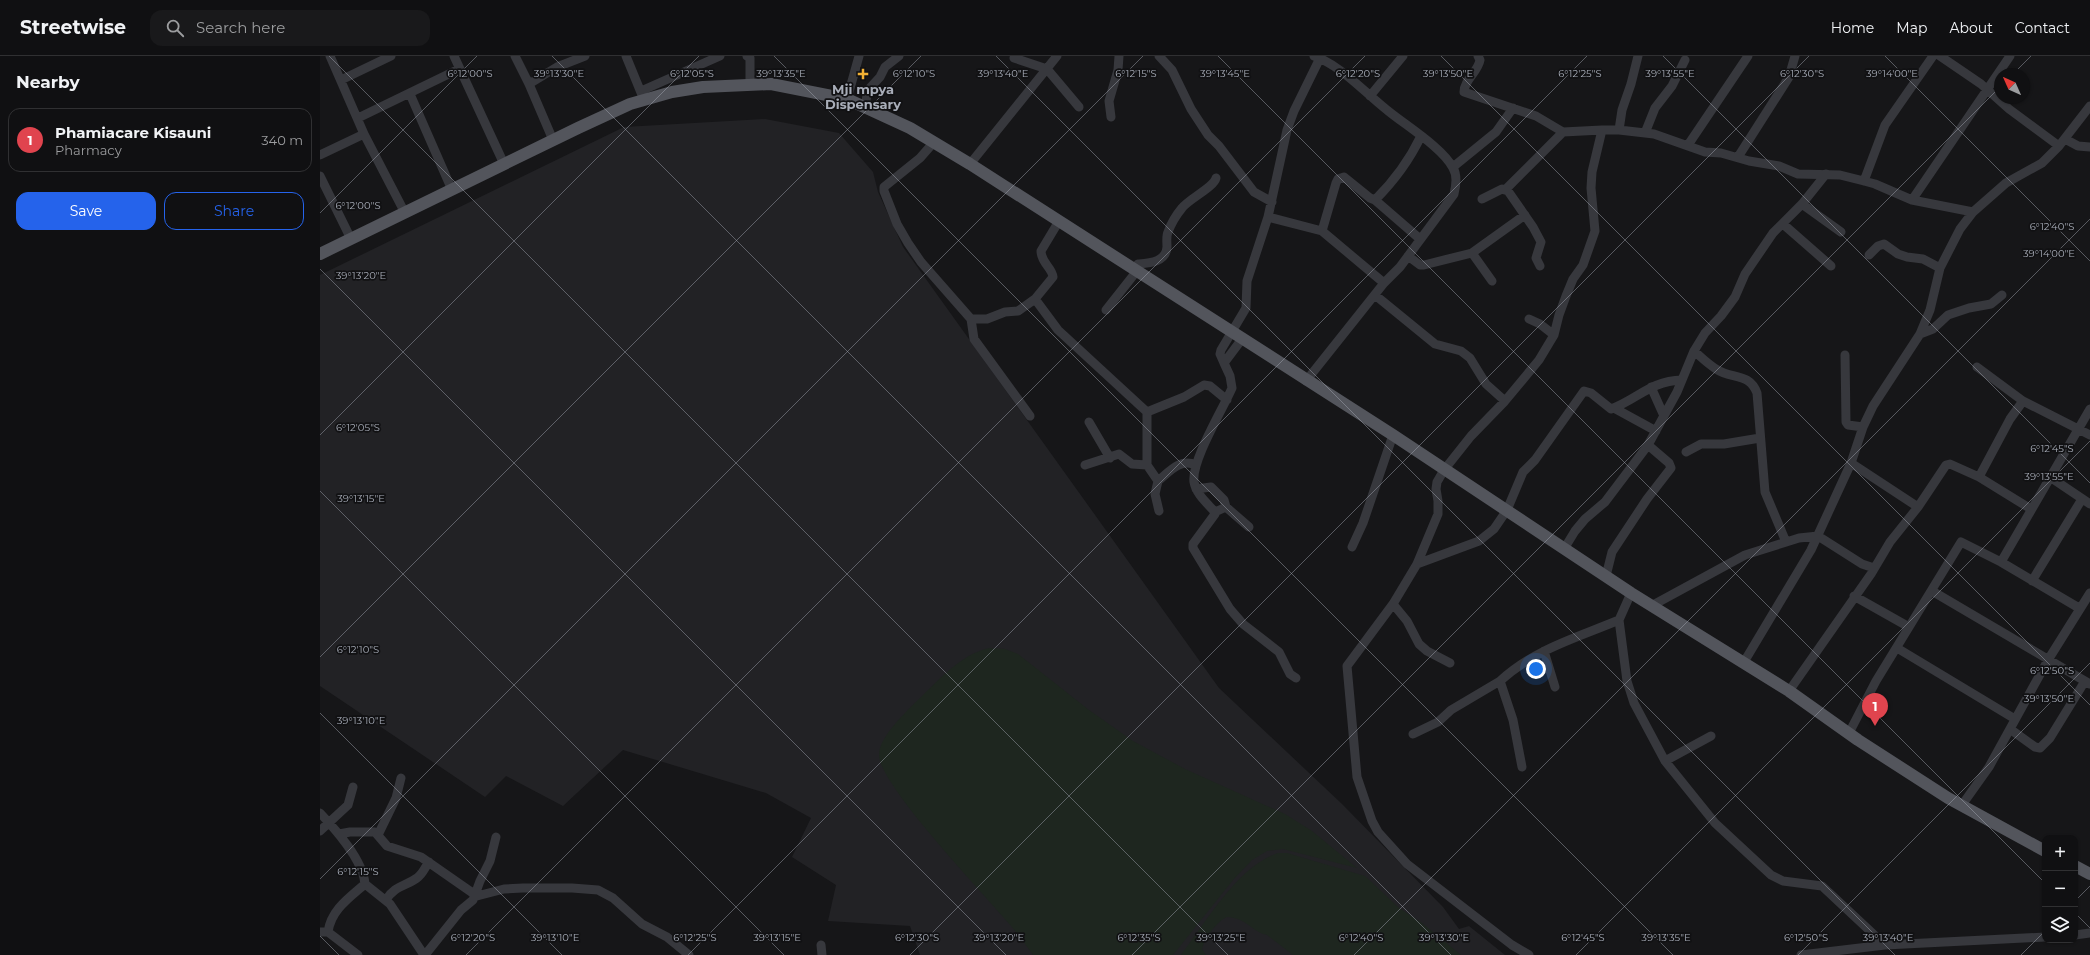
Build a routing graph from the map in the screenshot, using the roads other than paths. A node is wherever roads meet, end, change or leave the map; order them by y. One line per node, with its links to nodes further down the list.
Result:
1 (330, 56): 27 (street)
2 (391, 56): 27 (street)
3 (454, 56): 25 (street)
4 (515, 56): 28 (street)
5 (585, 56): 28 (street)
6 (626, 56): 32 (street)
7 (720, 56): 32 (street)
8 (859, 56): 34 (street)
9 (899, 56): 35 (street)
10 (1057, 56): 26 (street)
11 (1119, 56): 39 (street)
12 (1159, 56): 66 (street)
13 (1403, 56): 33 (street)
14 (1478, 56): 38 (street)
15 (1638, 56): 42 (street)
16 (1748, 56): 50 (street)
17 (1795, 56): 53 (street)
18 (1933, 56): 60 (street)
19 (1940, 56): 30 (street)
20 (2010, 56): 30 (street)
21 (750, 57): 29 (street)
22 (1317, 57): 33 (street); 66 (street)
23 (1014, 58): 26 (street)
24 (1686, 60): 44 (street)
25 (459, 69): 31 (street); 54 (street)
26 (1047, 69): 37 (street); 55 (street)
27 (341, 80): 40 (street)
28 (530, 84): 47 (street)
29 (750, 84): 32 (main road); 34 (main road)
30 (1988, 91): 49 (street); 65 (street)
31 (410, 94): 40 (street); 61 (street)
32 (642, 95): 47 (main road)
33 (1370, 96): 46 (street)
34 (847, 99): 35 (main road)
35 (865, 106): 48 (main road)
36 (2090, 106): 49 (street)
37 (1078, 107)
38 (1513, 108): 43 (street); 56 (street)
39 (1111, 117)
40 (358, 118): 45 (street)
41 (1602, 130): 42 (street); 43 (street); 97 (street)
42 (1619, 130): 44 (street)
43 (1563, 132): 62 (street)
44 (1646, 132): 50 (street)
45 (364, 134): 52 (street); 69 (street)
46 (1421, 136): 56 (street); 64 (street)
47 (553, 140): 54 (main road)
48 (934, 142): 55 (main road); 93 (street)
49 (2062, 143): 51 (street); 68 (street)
50 (1688, 145): 53 (street)
51 (2090, 147)
52 (320, 155)
53 (1738, 157): 57 (street)
54 (504, 164): 61 (main road)
55 (970, 164): 72 (main road)
56 (1453, 167): 77 (street)
57 (1826, 174): 60 (street); 67 (street)
58 (320, 176): 76 (street)
59 (1216, 178): 87 (street)
60 (1864, 181): 65 (street)
61 (452, 190): 69 (main road)
62 (1505, 190): 63 (street); 70 (street)
63 (1482, 199)
64 (1375, 200): 74 (street); 77 (street)
65 (1912, 200): 68 (street)
66 (1272, 202): 71 (street)
67 (1802, 204): 73 (street); 75 (street)
68 (1973, 212): 84 (street)
69 (405, 213): 76 (main road)
70 (1525, 215): 78 (street); 82 (street)
71 (1268, 217): 74 (street); 95 (street)
72 (1059, 221): 85 (main road); 91 (street)
73 (1783, 224): 83 (street); 99 (street)
74 (1322, 231): 88 (street)
75 (1841, 232)
76 (351, 239): 79 (main road)
77 (1420, 239): 81 (street)
78 (1472, 253): 81 (street); 86 (street)
79 (320, 254)
80 (1869, 255): 84 (street)
81 (1408, 256): 88 (street)
82 (1540, 266)
83 (1831, 266)
84 (1940, 268): 96 (street)
85 (1136, 272): 87 (main road); 92 (street)
86 (1492, 281)
87 (1152, 282): 95 (main road)
88 (1384, 283): 89 (street)
89 (1375, 295): 104 (street); 107 (street)
90 (2002, 295): 96 (street)
91 (1035, 298): 93 (street); 111 (street)
92 (1106, 310)
93 (971, 319): 112 (street)
94 (1529, 319): 97 (street)
95 (1231, 332): 98 (main road); 101 (street)
96 (1920, 334): 115 (street)
97 (1554, 335): 107 (street)
98 (1242, 339): 101 (street); 104 (main road)
99 (1694, 351): 103 (street); 120 (street)
100 (1845, 355): 115 (street)
101 (1224, 363): 106 (street)
102 (1977, 367): 108 (street)
103 (1682, 380): 105 (street); 113 (street)
104 (1306, 381): 118 (main road)
105 (1651, 387): 109 (street); 113 (street)
106 (1227, 400): 111 (street); 126 (street)
107 (1505, 401): 128 (street)
108 (2023, 401): 116 (street); 129 (street)
109 (1614, 408): 117 (street); 138 (street)
110 (2090, 409): 116 (street)
111 (1147, 412): 127 (street)
112 (1030, 416)
113 (1664, 416): 117 (street)
114 (1089, 422): 123 (street)
115 (1863, 427): 124 (street)
116 (2078, 429): 119 (street); 130 (street)
117 (1656, 431): 121 (street)
118 (1393, 435): 128 (main road); 144 (street)
119 (2090, 435)
120 (1760, 438): 122 (street); 143 (street)
121 (1648, 445): 145 (street); 149 (street)
122 (1686, 452)
123 (1110, 458): 125 (street); 127 (street)
124 (1851, 463): 136 (street); 142 (street)
125 (1085, 465)
126 (1196, 465): 131 (street); 132 (street)
127 (1148, 466): 131 (street)
128 (1444, 470): 138 (main road); 147 (street)
129 (1979, 477): 136 (street); 137 (street)
130 (2050, 477): 133 (street); 137 (street)
131 (1158, 481): 139 (street)
132 (1196, 489): 135 (street); 140 (street)
133 (2082, 499): 134 (street); 150 (street)
134 (2090, 504)
135 (1226, 507): 140 (street); 141 (street)
136 (1918, 507): 148 (street)
137 (2031, 509): 146 (street)
138 (1507, 510): 145 (main road); 147 (street)
139 (1159, 511)
140 (1215, 512): 165 (street)
141 (1249, 527)
142 (1818, 536): 143 (street); 148 (street); 163 (street)
143 (1786, 542): 156 (street)
144 (1352, 547)
145 (1564, 549): 149 (main road)
146 (2001, 562): 150 (street); 151 (street)
147 (1417, 564): 155 (street)
148 (1874, 568): 154 (street)
149 (1606, 576): 153 (main road)
150 (2032, 581): 157 (street)
151 (1932, 591): 159 (street); 162 (street)
152 (2090, 592): 157 (street)
153 (1631, 593): 156 (main road); 158 (street)
154 (1854, 596): 159 (street); 169 (street)
155 (1393, 604): 164 (street); 203 (street)
156 (1653, 605): 163 (main road)
157 (2080, 608): 162 (street)
158 (1619, 620): 161 (street); 175 (street)
159 (1909, 627): 160 (street)
160 (1896, 648): 170 (street); 173 (street)
161 (1544, 651): 166 (street); 168 (street)
162 (2048, 660): 167 (street); 170 (street)
163 (1744, 662): 169 (main road)
164 (1450, 663)
165 (1296, 678)
166 (1500, 681): 172 (street); 176 (street)
167 (2088, 683): 171 (street)
168 (1555, 687)
169 (1789, 691): 173 (main road)
170 (2015, 719): 171 (street)
171 (2010, 729): 179 (street)
172 (1413, 734)
173 (1849, 734): 179 (main road)
174 (1711, 736): 175 (street)
175 (1665, 761): 198 (street)
176 (1522, 767)
177 (400, 778): 184 (street)
178 (353, 787): 181 (street)
179 (1962, 805): 186 (main road)
180 (320, 813): 181 (street)
181 (330, 823): 182 (street); 183 (street)
182 (320, 831)
183 (339, 834): 184 (street); 190 (street)
184 (378, 834): 187 (street)
185 (496, 837): 191 (street)
186 (2042, 849)
187 (430, 862): 191 (street); 192 (street)
188 (2078, 868): 189 (main road)
189 (2090, 874)
190 (365, 884): 192 (street); 193 (street)
191 (475, 896): 200 (street); 201 (street)
192 (386, 900): 200 (street)
193 (322, 932): 199 (street)
194 (2090, 933): 195 (street)
195 (2078, 935)
196 (2042, 937): 198 (street)
197 (821, 945): 202 (street)
198 (1885, 945): 204 (street)
199 (358, 955)
200 (425, 955)
201 (689, 955)
202 (822, 955)
203 (1529, 955)
204 (1801, 955)

